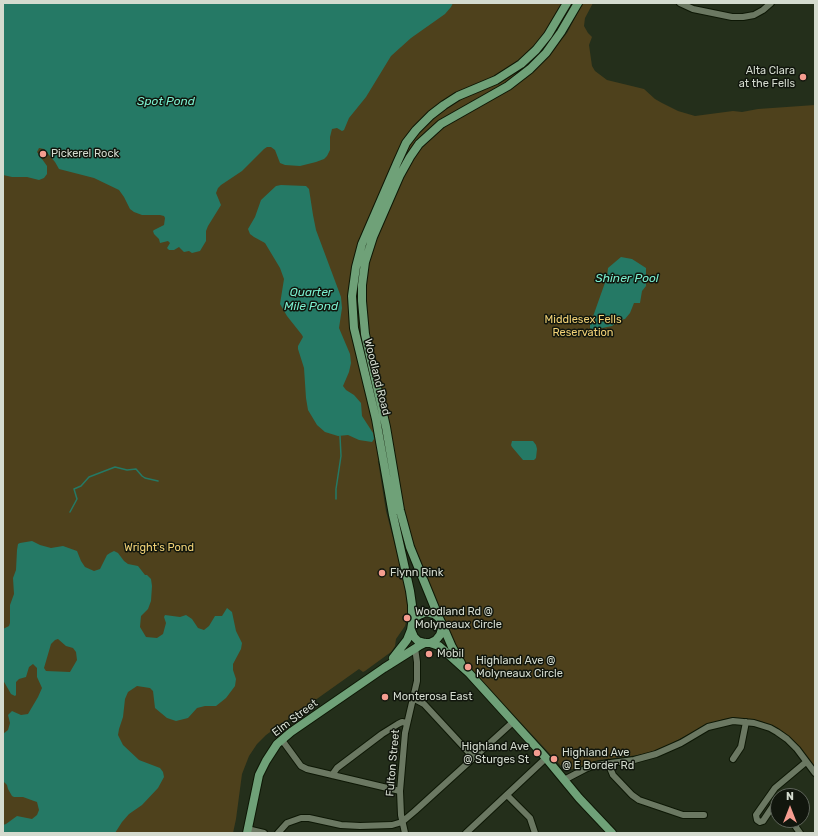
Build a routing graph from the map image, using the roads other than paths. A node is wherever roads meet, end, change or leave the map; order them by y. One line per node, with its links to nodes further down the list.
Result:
1 (566, 3): 5 (main road, Woodland Road)
2 (578, 3): 6 (main road, Woodland Road)
3 (680, 3): 4 (street)
4 (771, 3)
5 (474, 89): 6 (main road); 7 (main road, Woodland Road)
6 (480, 102): 8 (main road, Woodland Road)
7 (406, 143): 8 (main road); 9 (main road, Woodland Road)
8 (415, 150): 9 (main road, Woodland Road)
9 (385, 446): 10 (main road, Woodland Road); 11 (main road, Woodland Road)
10 (440, 621): 11 (main road); 12 (main road); 15 (main road, Woodland Road)
11 (411, 627): 12 (main road); 14 (main road, Elm Street)
12 (427, 643): 13 (main road, Elm Street); 15 (main road)
13 (414, 648): 14 (main road, Elm Street); 16 (street, Fulton Street)
14 (384, 668): 20 (main road, Elm Street)
15 (468, 674): 17 (main road)
16 (413, 698): 19 (street, Fulton Street); 21 (street)
17 (513, 722): 21 (street); 22 (main road)
18 (746, 722): 23 (street); 25 (street); 26 (street)
19 (407, 724): 24 (street); 32 (street, Fulton Street)
20 (282, 740): 28 (street); 38 (main road, Elm Street)
21 (473, 757): 37 (street)
22 (546, 758): 30 (main road); 34 (street)
23 (733, 758)
24 (344, 762): 28 (street); 29 (street)
25 (806, 762): 27 (street); 31 (street)
26 (608, 763): 30 (street); 36 (street)
27 (815, 773)
28 (332, 775): 29 (street)
29 (350, 779): 32 (street)
30 (564, 780): 44 (main road)
31 (775, 788)
32 (400, 791): 37 (street, Fulton Street)
33 (770, 794): 35 (street)
34 (507, 795): 39 (street); 43 (street)
35 (770, 811)
36 (704, 815)
37 (402, 822): 41 (street); 42 (street, Fulton Street)
38 (247, 831): 40 (street)
39 (532, 832)
40 (264, 833)
41 (278, 833)
42 (405, 833)
43 (466, 833)
44 (612, 833)

